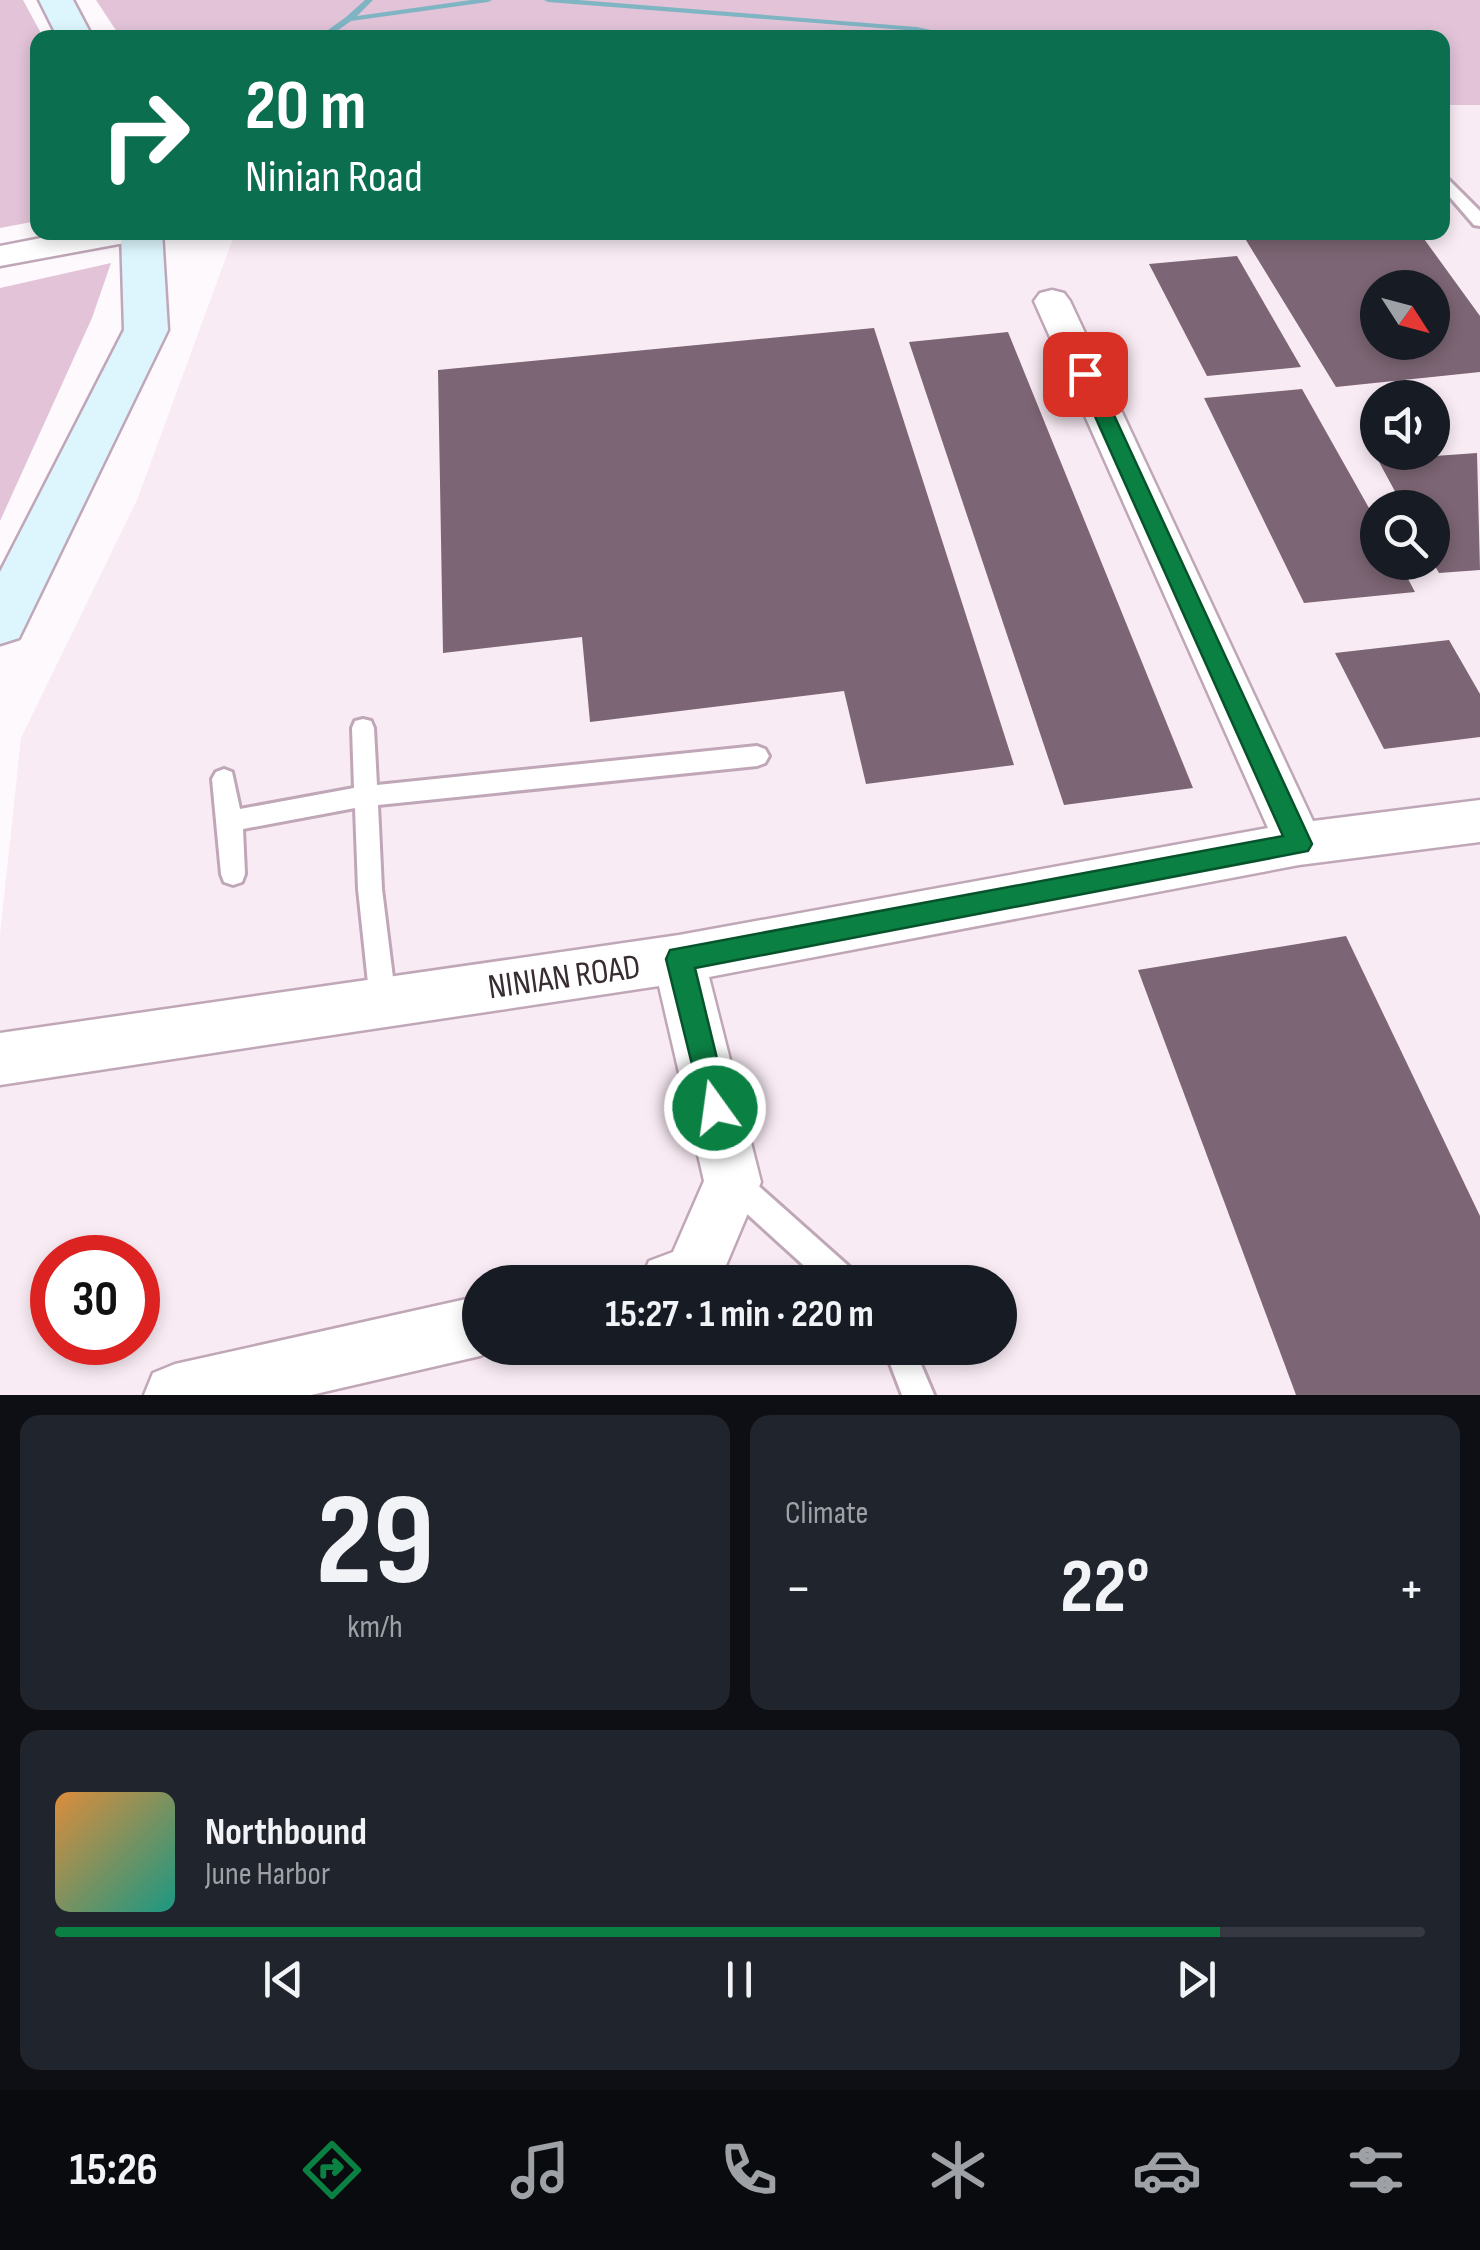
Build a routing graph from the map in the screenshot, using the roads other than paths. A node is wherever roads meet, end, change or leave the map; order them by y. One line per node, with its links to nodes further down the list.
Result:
1 (56, 0): 2 (main road)
2 (72, 30)
3 (1450, 187): 4 (lane)
4 (1480, 221)
5 (87, 240): 7 (street)
6 (141, 240): 9 (main road)
7 (0, 256)
8 (1052, 302): 16 (street)
9 (0, 624)
10 (363, 728): 13 (lane)
11 (757, 756): 13 (lane)
12 (224, 780): 14 (lane)
13 (366, 796): 14 (lane); 19 (lane)
14 (230, 820): 17 (lane)
15 (1480, 821): 16 (street, NINIAN ROAD)
16 (1299, 844): 18 (street, NINIAN ROAD)
17 (233, 874)
18 (679, 959): 19 (street, NINIAN ROAD); 21 (street)
19 (382, 1002): 20 (street, NINIAN ROAD)
20 (0, 1059)
21 (733, 1182): 22 (street); 23 (lane)
22 (698, 1265)
23 (824, 1265)
24 (462, 1330): 26 (street)
25 (906, 1365): 27 (lane)
26 (175, 1395)
27 (918, 1395)

